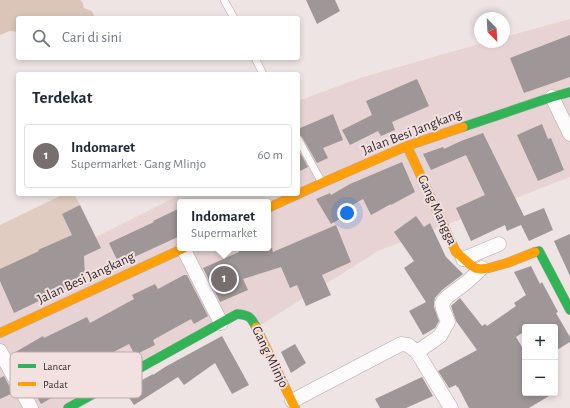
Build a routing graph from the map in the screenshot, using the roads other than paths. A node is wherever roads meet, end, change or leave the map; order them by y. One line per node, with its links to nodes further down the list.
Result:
1 (224, 0): 2 (lane)
2 (233, 16)
3 (256, 60): 4 (lane)
4 (262, 72)
5 (570, 92): 6 (street, Jalan Besi Jangkang)
6 (552, 96): 7 (street); 9 (street, Jalan Besi Jangkang)
7 (570, 134)
8 (300, 143): 10 (lane)
9 (407, 146): 10 (street, Jalan Besi Jangkang); 17 (street, Gang Mangga)
10 (322, 183): 11 (street, Jalan Besi Jangkang)
11 (300, 193)
12 (294, 196): 13 (street, Jalan Besi Jangkang)
13 (271, 207)
14 (499, 244): 17 (street, Gang Mangga)
15 (178, 251): 21 (street, Jalan Besi Jangkang)
16 (185, 251): 20 (street)
17 (463, 259): 18 (street)
18 (482, 268): 19 (street); 23 (street)
19 (570, 310)
20 (221, 323): 24 (street, Gang Mlinjo); 28 (street, Gang Mlinjo)
21 (0, 333)
22 (0, 351): 25 (street)
23 (417, 352): 28 (street, Gang Mlinjo); 31 (street)
24 (142, 367)
25 (10, 369)
26 (26, 398): 29 (street)
27 (86, 398): 30 (street, Gang Mlinjo)
28 (293, 404)
29 (32, 408)
30 (68, 408)
31 (451, 408)

